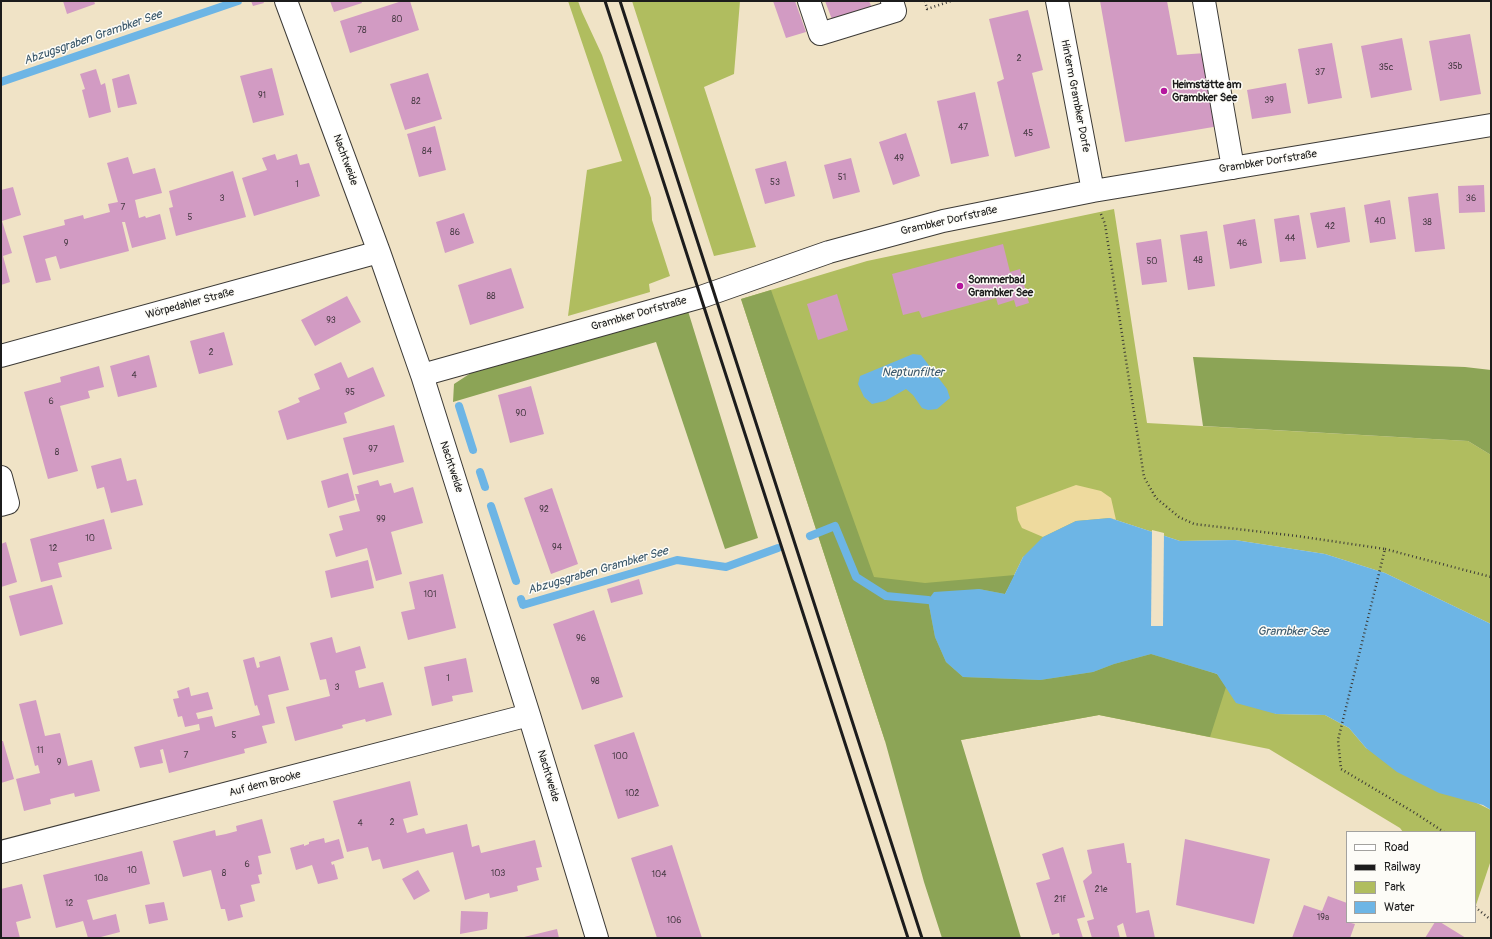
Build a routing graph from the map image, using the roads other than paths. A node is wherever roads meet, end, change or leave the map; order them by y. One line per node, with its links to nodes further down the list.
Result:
1 (286, 1): 9 (street, Nachtweide)
2 (809, 1): 3 (street)
3 (892, 1)
4 (1057, 1): 8 (street, Hinterm Grambker Dorfe)
5 (1204, 1): 7 (street)
6 (1491, 125): 7 (street, Grambker Dorfstraße)
7 (1233, 168): 8 (street, Grambker Dorfstraße)
8 (1093, 191): 11 (street, Grambker Dorfstraße)
9 (379, 252): 10 (street, Wörpedahler Straße); 11 (street, Nachtweide)
10 (1, 356)
11 (422, 375): 14 (street, Nachtweide)
12 (1, 477): 13 (street)
13 (1, 505)
14 (529, 715): 15 (street, Auf dem Brooke); 16 (street, Nachtweide)
15 (1, 852)
16 (597, 938)

